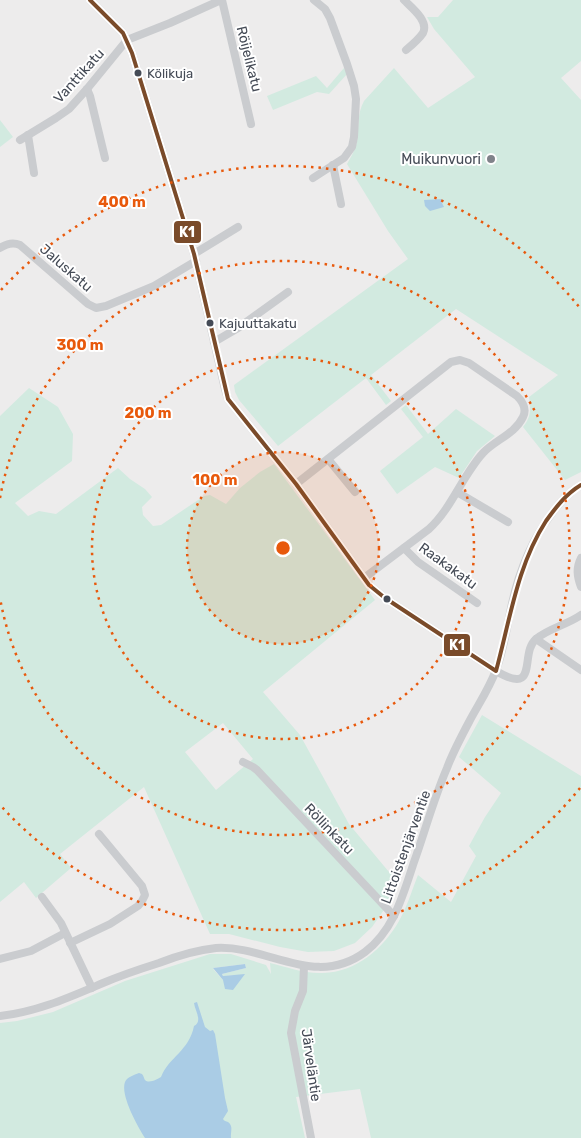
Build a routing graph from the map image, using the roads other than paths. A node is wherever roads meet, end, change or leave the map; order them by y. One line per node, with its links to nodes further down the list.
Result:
1 (90, 0): 5 (street)
2 (222, 0): 5 (street); 8 (street, Röijelikatu)
3 (314, 0): 12 (street)
4 (404, 0): 6 (street)
5 (127, 40): 7 (street, Vanttikatu); 18 (street)
6 (406, 50)
7 (87, 89): 9 (street, Vanttikatu); 11 (street)
8 (251, 124)
9 (28, 135): 10 (street, Vanttikatu); 13 (street)
10 (20, 140)
11 (105, 158)
12 (333, 165): 14 (street); 15 (street)
13 (34, 173)
14 (313, 178)
15 (341, 204)
16 (238, 227): 18 (street)
17 (0, 248): 18 (street, Jaluskatu)
18 (195, 258): 20 (street)
19 (288, 292): 20 (street)
20 (214, 342): 22 (street)
21 (328, 459): 22 (street); 24 (street); 25 (street)
22 (296, 484): 29 (street)
23 (581, 485): 35 (street, Littoistenjärventie)
24 (355, 492)
25 (457, 492): 26 (street); 27 (street)
26 (508, 522)
27 (404, 548): 29 (street); 31 (street, Raakakatu)
28 (581, 558): 30 (street)
29 (364, 578): 35 (street)
30 (581, 587)
31 (477, 603)
32 (581, 615): 33 (street)
33 (536, 639): 34 (street); 35 (street)
34 (581, 670)
35 (496, 671): 39 (street, Littoistenjärventie)
36 (243, 762): 39 (street, Röllinkatu)
37 (99, 834): 41 (street)
38 (42, 897): 40 (street)
39 (394, 916): 43 (street, Littoistenjärventie)
40 (65, 933): 41 (street); 42 (street)
41 (70, 943): 44 (street)
42 (0, 960)
43 (304, 966): 44 (street, Littoistenjärventie); 46 (street, Järveläntie)
44 (92, 988): 45 (street, Littoistenjärventie)
45 (0, 1016)
46 (311, 1138)

